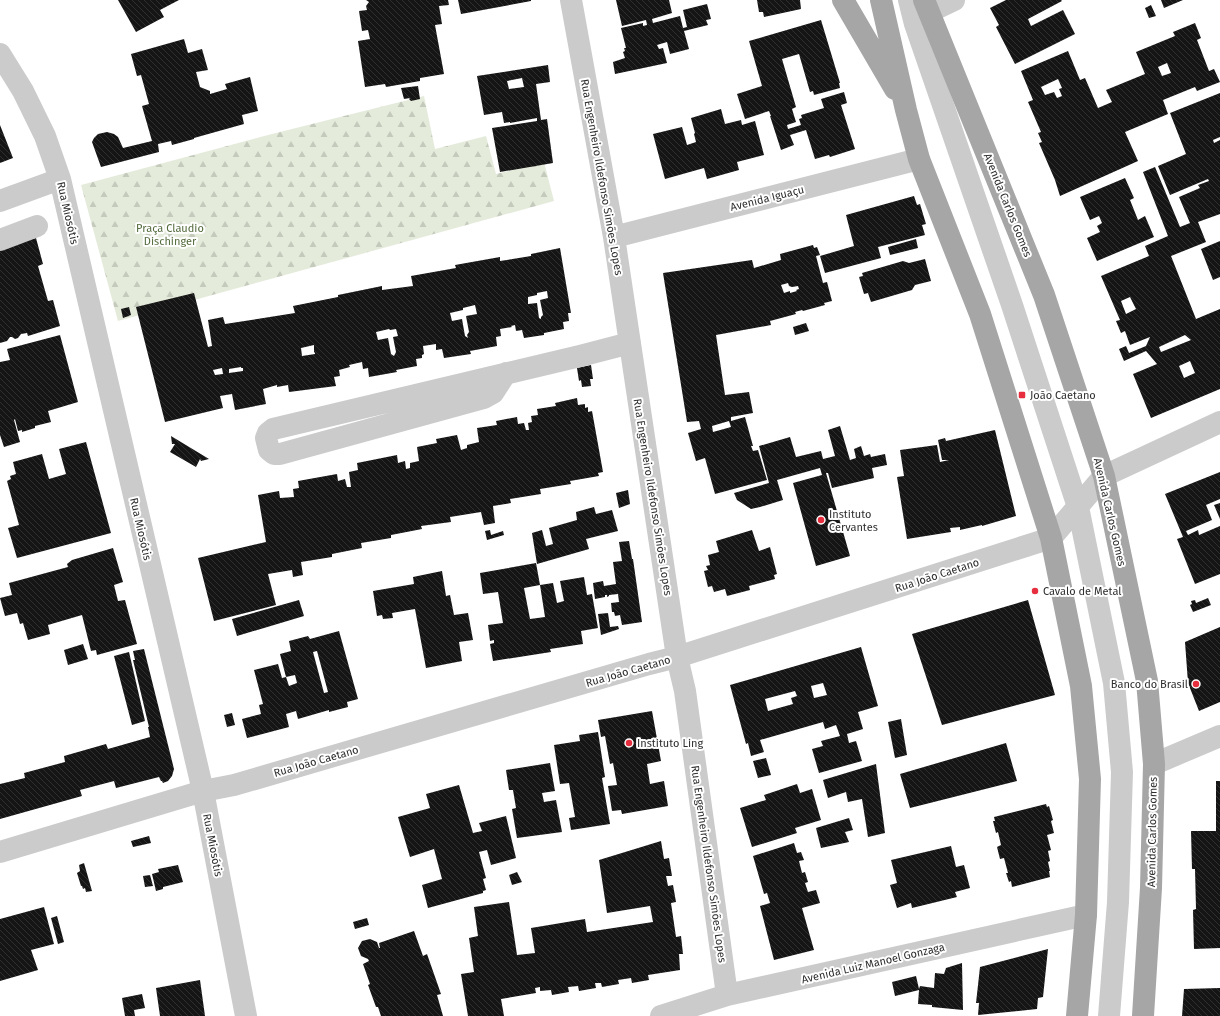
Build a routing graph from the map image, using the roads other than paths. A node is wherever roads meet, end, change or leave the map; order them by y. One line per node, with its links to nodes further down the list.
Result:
1 (571, 0): 13 (street, Rua Engenheiro Ildefonso Simões Lopes)
2 (843, 0): 8 (main road)
3 (881, 0): 8 (main road)
4 (909, 0): 15 (street)
5 (954, 0): 6 (street)
6 (927, 4): 15 (street); 19 (main road, Avenida Carlos Gomes)
7 (0, 54): 10 (street, Rua Miosótis)
8 (906, 110): 9 (main road)
9 (919, 159): 13 (street, Avenida Iguaçu); 21 (main road)
10 (60, 179): 11 (street); 25 (street, Rua Miosótis)
11 (0, 201)
12 (37, 226): 14 (street)
13 (614, 237): 16 (street, Rua Engenheiro Ildefonso Simões Lopes)
14 (0, 240)
15 (1012, 304): 20 (street)
16 (630, 343): 17 (street); 22 (street, Rua Engenheiro Ildefonso Simões Lopes)
17 (506, 373): 17 (street)
18 (1220, 422): 19 (street)
19 (1104, 476): 20 (street); 24 (main road, Avenida Carlos Gomes)
20 (1078, 507): 21 (street); 32 (street)
21 (1051, 538): 22 (street, Rua João Caetano); 27 (main road)
22 (678, 657): 25 (street, Rua João Caetano); 28 (street, Rua Engenheiro Ildefonso Simões Lopes)
23 (1220, 736): 24 (street)
24 (1154, 764): 33 (main road, Avenida Carlos Gomes)
25 (203, 791): 26 (street, Rua João Caetano); 29 (street, Rua Miosótis)
26 (0, 852)
27 (1086, 915): 28 (street, Avenida Luiz Manoel Gonzaga); 31 (main road)
28 (727, 995): 30 (street, Avenida Luiz Manoel Gonzaga)
29 (246, 1016)
30 (661, 1016)
31 (1077, 1016)
32 (1109, 1016)
33 (1143, 1016)

